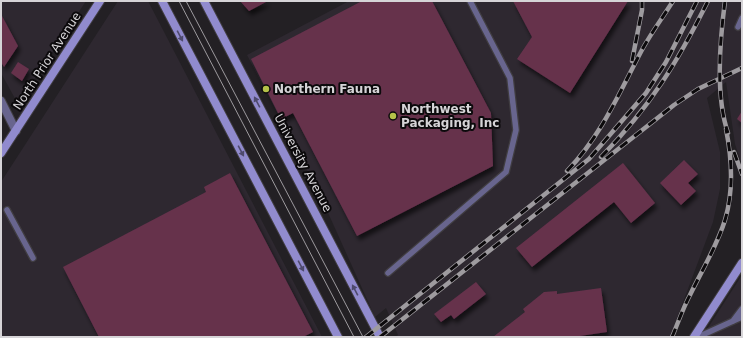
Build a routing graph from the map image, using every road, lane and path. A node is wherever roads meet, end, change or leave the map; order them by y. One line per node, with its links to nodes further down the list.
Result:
1 (100, 1): 8 (main road, North Prior Avenue)
2 (162, 1): 18 (main road, one-way to 18)
3 (204, 1): 19 (main road, University Avenue, one-way to 3)
4 (470, 1): 13 (lane)
5 (742, 18): 6 (lane)
6 (738, 27)
7 (1, 101): 8 (street)
8 (16, 131): 9 (main road, North Prior Avenue)
9 (1, 153)
10 (7, 210): 11 (lane)
11 (33, 258)
12 (741, 266): 20 (main road)
13 (388, 273)
14 (742, 309): 17 (lane)
15 (742, 318): 17 (lane)
16 (742, 321): 17 (lane)
17 (733, 322): 21 (lane)
18 (338, 337)
19 (380, 337)
20 (694, 337)
21 (698, 337)

